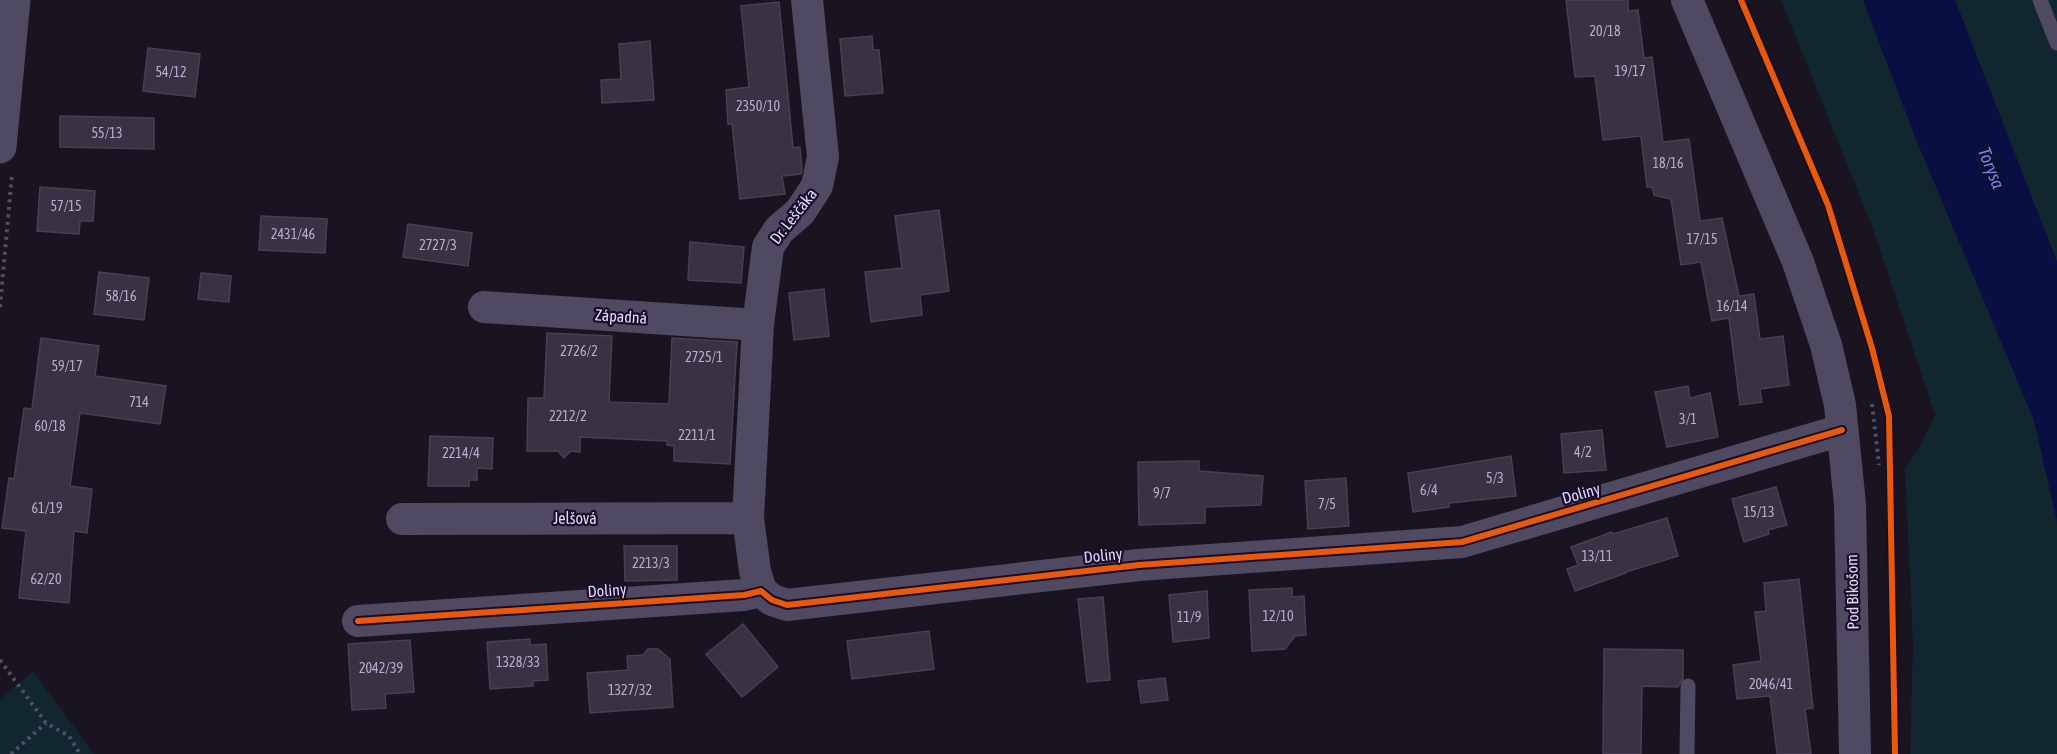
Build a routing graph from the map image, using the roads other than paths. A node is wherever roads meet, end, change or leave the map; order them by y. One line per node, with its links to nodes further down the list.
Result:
1 (14, 0): 6 (street)
2 (807, 0): 8 (street, Dr. Leščáka)
3 (1687, 0): 9 (street)
4 (2040, 0): 5 (lane)
5 (2057, 43)
6 (0, 147)
7 (484, 308): 8 (street, Západná)
8 (758, 325): 10 (street, Dr. Leščáka)
9 (1842, 430): 12 (street, Doliny); 16 (street, Pod Bikošom)
10 (748, 518): 11 (street, Jelšová); 12 (street, Dr. Leščáka)
11 (402, 519)
12 (761, 591): 13 (street, Doliny)
13 (358, 621)
14 (1688, 686): 15 (lane)
15 (1687, 754)
16 (1855, 754)

